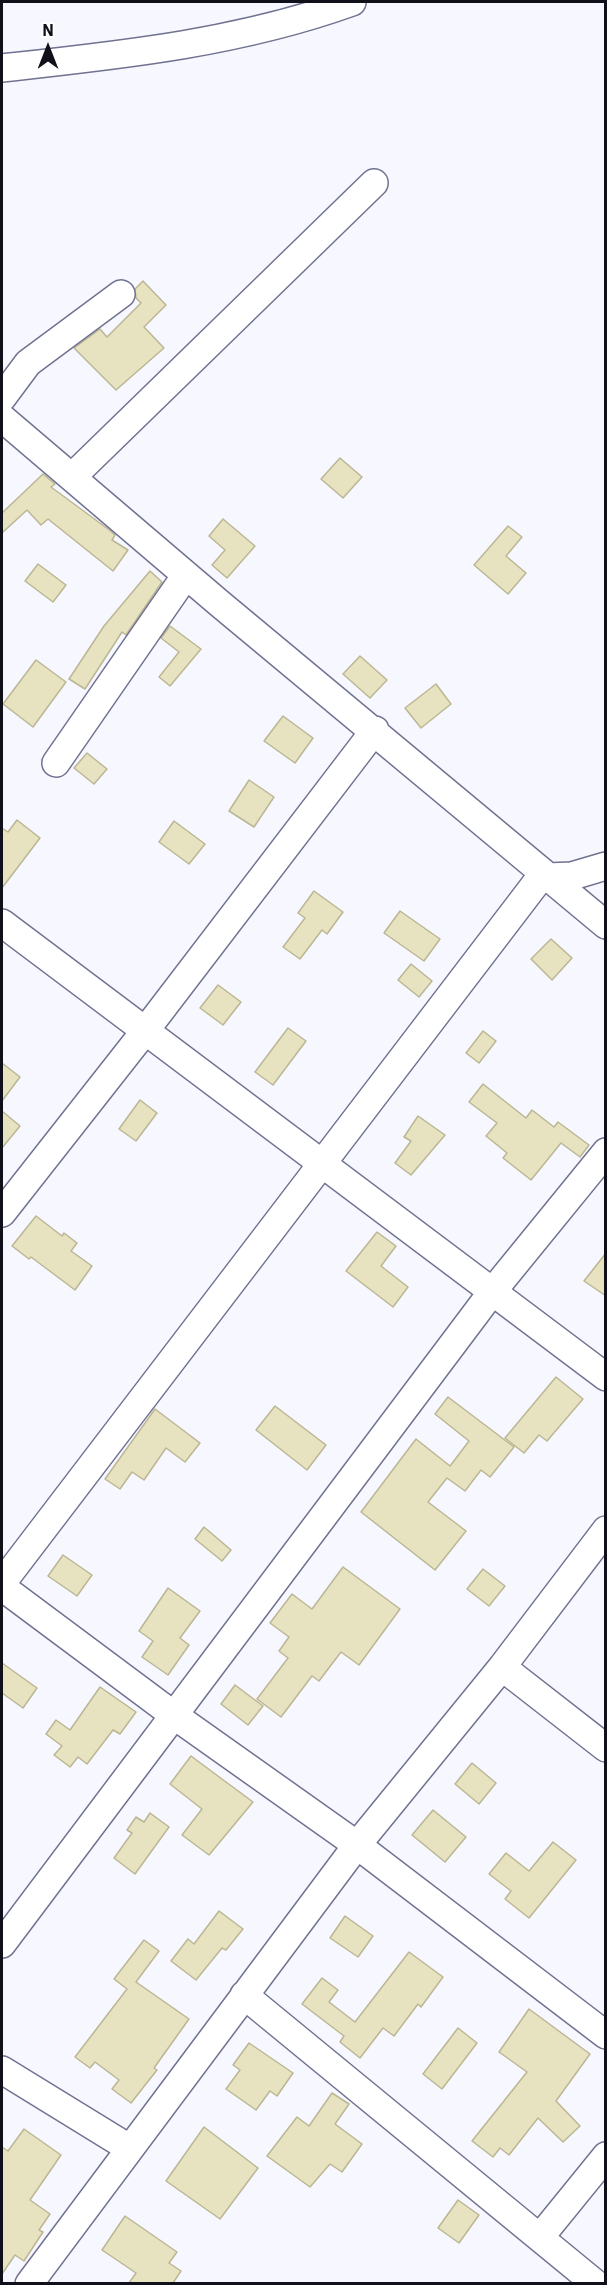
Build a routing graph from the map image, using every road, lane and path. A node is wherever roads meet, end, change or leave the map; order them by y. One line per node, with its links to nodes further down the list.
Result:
1 (352, 2): 2 (street)
2 (2, 68)
3 (374, 183): 7 (street)
4 (121, 294): 5 (street)
5 (2, 398)
6 (2, 418): 7 (street)
7 (72, 477): 8 (street)
8 (186, 575): 9 (street); 10 (street)
9 (375, 730): 12 (street); 15 (street)
10 (56, 763)
11 (606, 866): 12 (street)
12 (545, 875): 14 (street); 17 (street)
13 (2, 923): 15 (street)
14 (606, 925)
15 (145, 1031): 17 (street); 18 (street)
16 (606, 1152): 19 (street)
17 (322, 1164): 19 (street); 22 (street)
18 (6, 1198)
19 (492, 1292): 20 (street); 24 (street)
20 (606, 1377)
21 (606, 1530): 23 (street)
22 (2, 1585): 24 (street)
23 (502, 1667): 25 (street); 26 (street)
24 (175, 1716): 26 (street); 27 (street)
25 (606, 1748)
26 (357, 1845): 28 (street); 29 (street)
27 (2, 1944)
28 (244, 1995): 31 (street); 33 (street)
29 (606, 2035)
30 (2, 2070): 31 (street)
31 (129, 2148): 34 (street)
32 (606, 2156): 33 (street)
33 (541, 2236): 35 (street)
34 (29, 2283)
35 (596, 2283)

